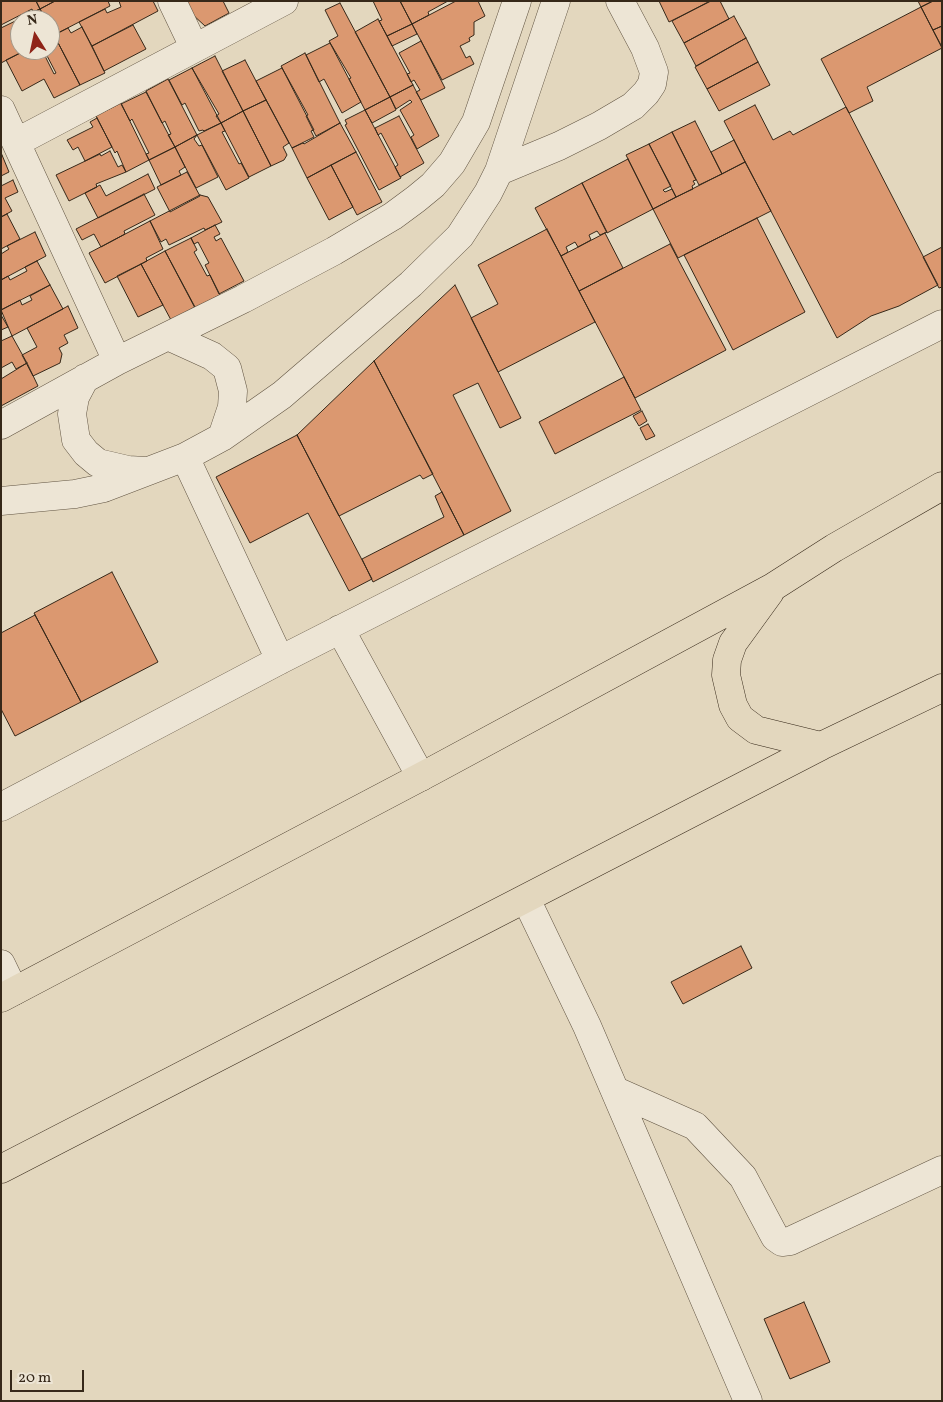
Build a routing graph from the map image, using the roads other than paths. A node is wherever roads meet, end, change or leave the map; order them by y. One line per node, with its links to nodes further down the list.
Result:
1 (172, 1): 6 (street)
2 (284, 1): 6 (street)
3 (517, 1): 11 (street)
4 (556, 1): 9 (street)
5 (620, 1): 9 (street)
6 (194, 48): 8 (street)
7 (1, 110): 8 (street)
8 (17, 142): 12 (street)
9 (499, 171): 15 (street)
10 (942, 324): 21 (street)
11 (168, 336): 12 (street); 15 (street)
12 (117, 361): 13 (street)
13 (85, 378): 14 (street); 17 (street)
14 (1, 425)
15 (222, 437): 16 (street)
16 (185, 457): 17 (street); 22 (street)
17 (152, 471): 19 (street)
18 (942, 486): 20 (highway)
19 (1, 501)
20 (773, 587): 24 (highway); 25 (highway)
21 (340, 629): 22 (street); 25 (street)
22 (280, 660): 26 (street)
23 (942, 688): 24 (highway)
24 (821, 746): 27 (highway)
25 (421, 777): 29 (highway)
26 (1, 807)
27 (526, 899): 30 (street); 31 (highway)
28 (1, 964): 29 (street)
29 (8, 995)
30 (616, 1091): 32 (street); 33 (street)
31 (1, 1169)
32 (942, 1170)
33 (748, 1401)

